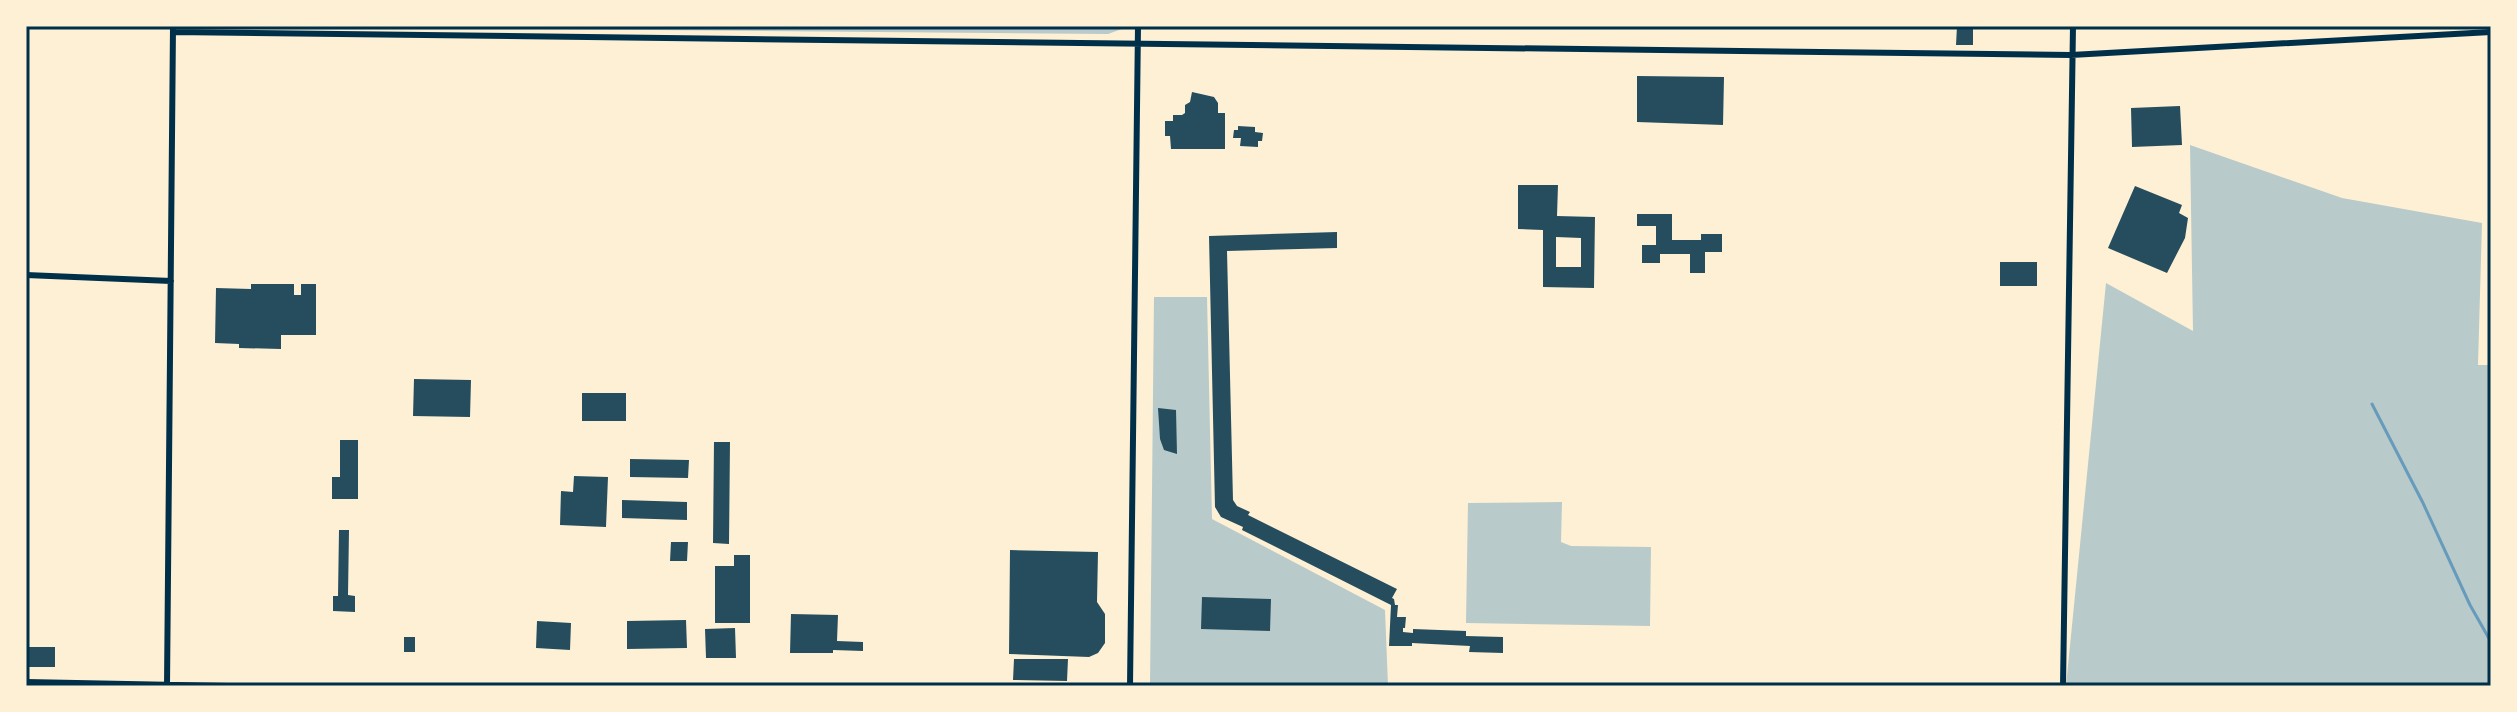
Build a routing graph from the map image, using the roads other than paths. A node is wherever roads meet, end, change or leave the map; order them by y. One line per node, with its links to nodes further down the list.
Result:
1 (1138, 26): 5 (street)
2 (2073, 26): 6 (street)
3 (173, 29): 5 (street); 8 (street)
4 (2491, 32): 6 (street)
5 (1138, 44): 6 (street); 12 (street)
6 (2071, 55): 13 (street)
7 (26, 275): 8 (street)
8 (171, 281): 10 (street)
9 (26, 682): 10 (street)
10 (167, 686): 11 (street)
11 (228, 686)
12 (1130, 686)
13 (2063, 686)

